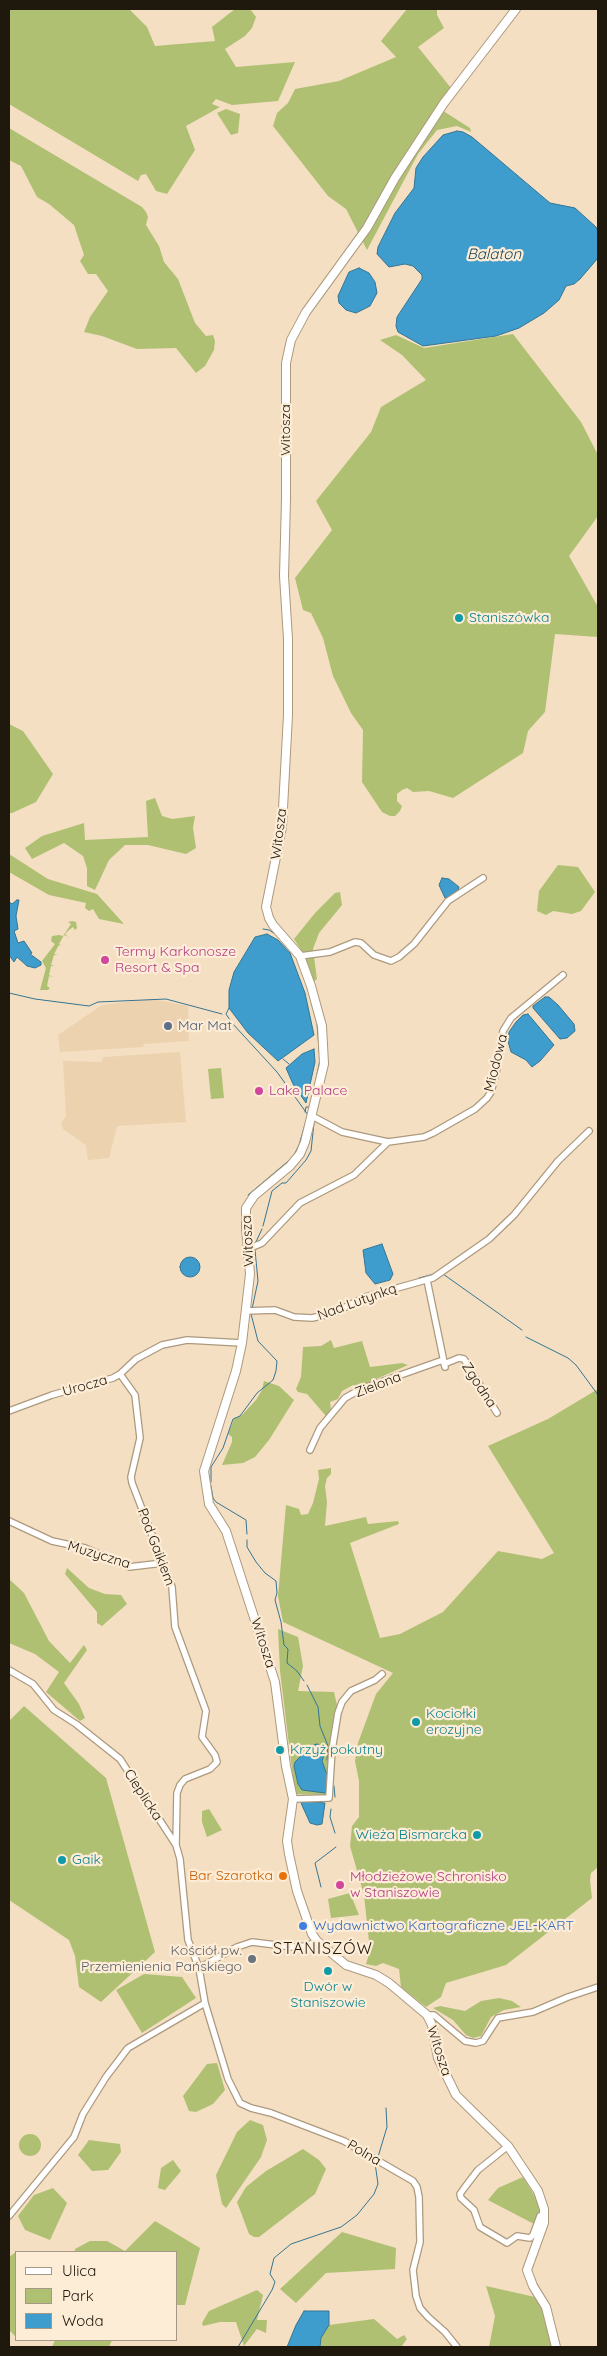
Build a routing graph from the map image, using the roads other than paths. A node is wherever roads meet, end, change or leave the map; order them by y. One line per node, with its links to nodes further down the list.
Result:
1 (516, 9): 3 (street, Witosza)
2 (483, 878): 3 (street)
3 (300, 956): 5 (street, Witosza)
4 (563, 975): 7 (street, Miodowa)
5 (312, 1116): 7 (street, Miodowa); 8 (street, Witosza)
6 (589, 1131): 9 (street, Nad Lutynką)
7 (388, 1142): 8 (street)
8 (248, 1249): 10 (street, Witosza)
9 (428, 1280): 10 (street, Nad Lutynką); 13 (street)
10 (246, 1311): 11 (street, Witosza)
11 (242, 1343): 14 (street, Urocza); 22 (street, Witosza)
12 (459, 1358): 13 (street, Zielona); 16 (street, Zgodna)
13 (444, 1364): 17 (street, Zielona)
14 (120, 1374): 15 (street, Urocza); 19 (street, Pod Gaikiem)
15 (9, 1411)
16 (497, 1414)
17 (310, 1450)
18 (9, 1521): 19 (street, Muzyczna)
19 (163, 1563): 23 (street, Pod Gaikiem)
20 (9, 1670): 23 (street, Cieplicka)
21 (382, 1674): 22 (street)
22 (293, 1799): 24 (street, Witosza)
23 (176, 1845): 25 (street, Cieplicka)
24 (317, 1941): 25 (street); 28 (street, Witosza)
25 (199, 1968): 27 (street, Cieplicka)
26 (598, 1987): 28 (street)
27 (205, 2003): 31 (street); 32 (street, Polna)
28 (427, 2015): 29 (street, Witosza)
29 (508, 2146): 30 (street, Witosza); 30 (street)
30 (544, 2214): 33 (street, Witosza)
31 (9, 2216)
32 (457, 2347)
33 (556, 2347)

